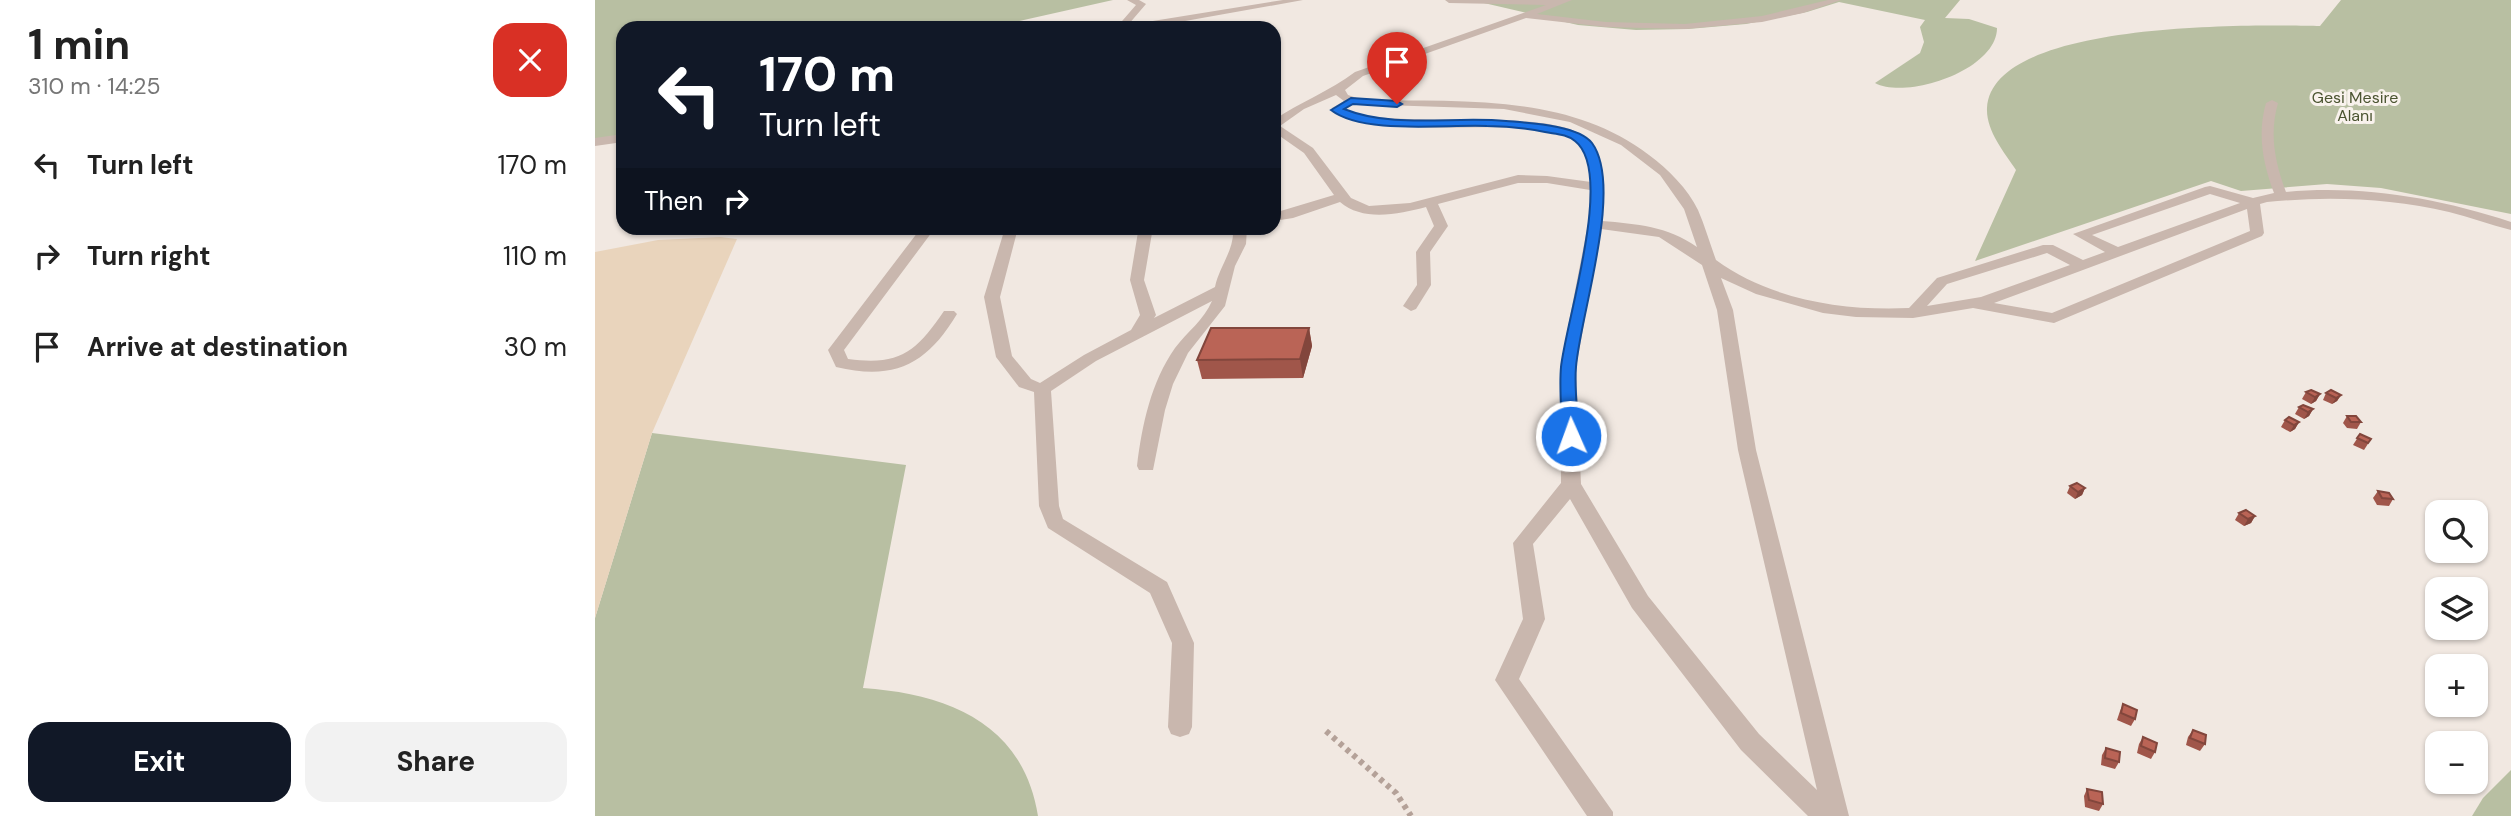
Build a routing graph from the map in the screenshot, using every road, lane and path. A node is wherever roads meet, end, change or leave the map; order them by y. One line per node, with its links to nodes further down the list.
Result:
1 (1131, 0): 8 (street)
2 (1299, 0): 6 (street)
3 (1449, 0): 5 (street)
4 (1837, 0): 7 (street)
5 (1563, 2): 7 (street)
6 (1244, 11): 9 (street); 10 (street)
7 (1522, 15): 11 (street)
8 (1127, 21)
9 (1176, 21)
10 (1235, 21)
11 (1345, 95): 13 (street); 17 (street); 30 (street)
12 (2272, 103): 19 (street)
13 (1281, 118)
14 (1281, 126): 18 (street)
15 (616, 139): 16 (street)
16 (595, 142)
17 (1597, 187): 20 (street); 23 (street)
18 (1344, 196): 20 (street); 22 (street)
19 (2281, 196): 21 (street); 24 (street)
20 (1430, 202): 34 (street)
21 (2253, 202): 29 (street); 29 (street); 33 (street)
22 (1281, 216)
23 (1595, 224): 30 (street); 40 (street)
24 (2511, 226)
25 (923, 235): 36 (street)
26 (1009, 235): 38 (street)
27 (1144, 235): 37 (street)
28 (1241, 235): 32 (street)
29 (2116, 252): 31 (street)
30 (1709, 263): 35 (street); 46 (street)
31 (2082, 265): 33 (street); 35 (street)
32 (1224, 289): 37 (street); 39 (street)
33 (1973, 304): 35 (street)
34 (1411, 306)
35 (1913, 313)
36 (949, 314)
37 (1137, 332): 38 (street)
38 (1042, 389): 41 (street)
39 (1146, 466)
40 (1571, 484): 44 (street); 45 (street)
41 (1180, 727)
42 (1326, 731): 43 (path)
43 (1411, 816)
44 (1600, 816)
45 (1826, 816)
46 (1836, 816)

